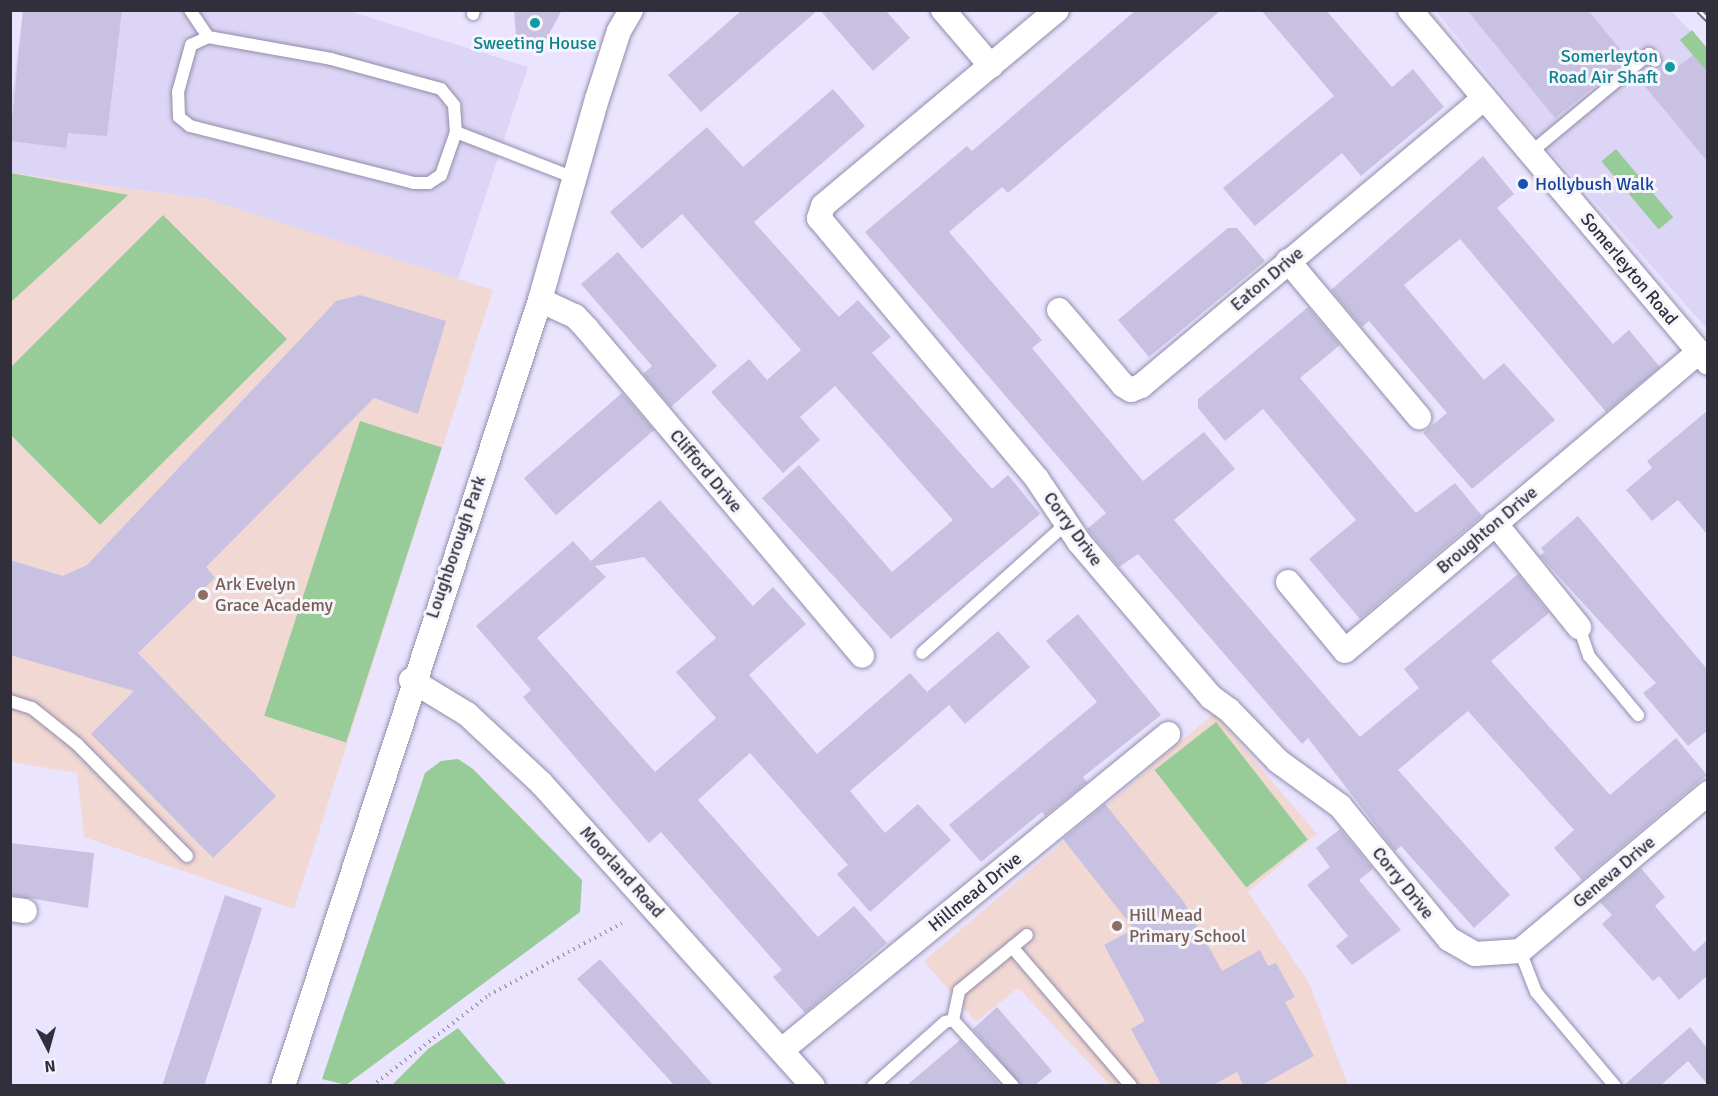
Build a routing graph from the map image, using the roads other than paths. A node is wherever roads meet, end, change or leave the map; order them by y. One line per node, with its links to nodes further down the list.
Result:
1 (190, 10): 6 (lane)
2 (632, 10): 12 (street, Loughborough Park)
3 (943, 10): 8 (street)
4 (1057, 10): 8 (street, Corry Drive)
5 (1410, 10): 9 (street, Somerleyton Road)
6 (208, 37): 10 (lane); 10 (lane)
7 (1654, 61): 11 (lane)
8 (991, 66): 19 (street, Corry Drive)
9 (1484, 98): 11 (street, Somerleyton Road); 13 (street, Eaton Drive)
10 (456, 132): 12 (lane)
11 (1530, 153): 16 (street, Somerleyton Road)
12 (572, 177): 14 (street, Loughborough Park)
13 (1288, 261): 15 (street, Eaton Drive); 17 (street)
14 (540, 300): 23 (street, Clifford Drive); 24 (street, Loughborough Park)
15 (1059, 310)
16 (1703, 357): 18 (street, Broughton Drive)
17 (1419, 417)
18 (1495, 523): 20 (street, Broughton Drive); 21 (street)
19 (1067, 524): 22 (lane); 32 (street, Corry Drive)
20 (1288, 582)
21 (1580, 627): 26 (lane)
22 (922, 653)
23 (862, 656)
24 (411, 680): 34 (street, Moorland Road); 35 (street, Loughborough Park)
25 (10, 701): 29 (lane)
26 (1638, 715)
27 (1168, 734): 34 (street, Hillmead Drive)
28 (1707, 793): 32 (street, Geneva Drive)
29 (187, 856)
30 (1027, 935): 31 (lane)
31 (1012, 947): 33 (lane); 39 (lane)
32 (1520, 951): 40 (lane)
33 (953, 1020): 37 (lane); 38 (lane)
34 (782, 1050): 36 (street, Moorland Road)
35 (282, 1086)
36 (813, 1086)
37 (873, 1086)
38 (1013, 1086)
39 (1131, 1086)
40 (1615, 1086)

